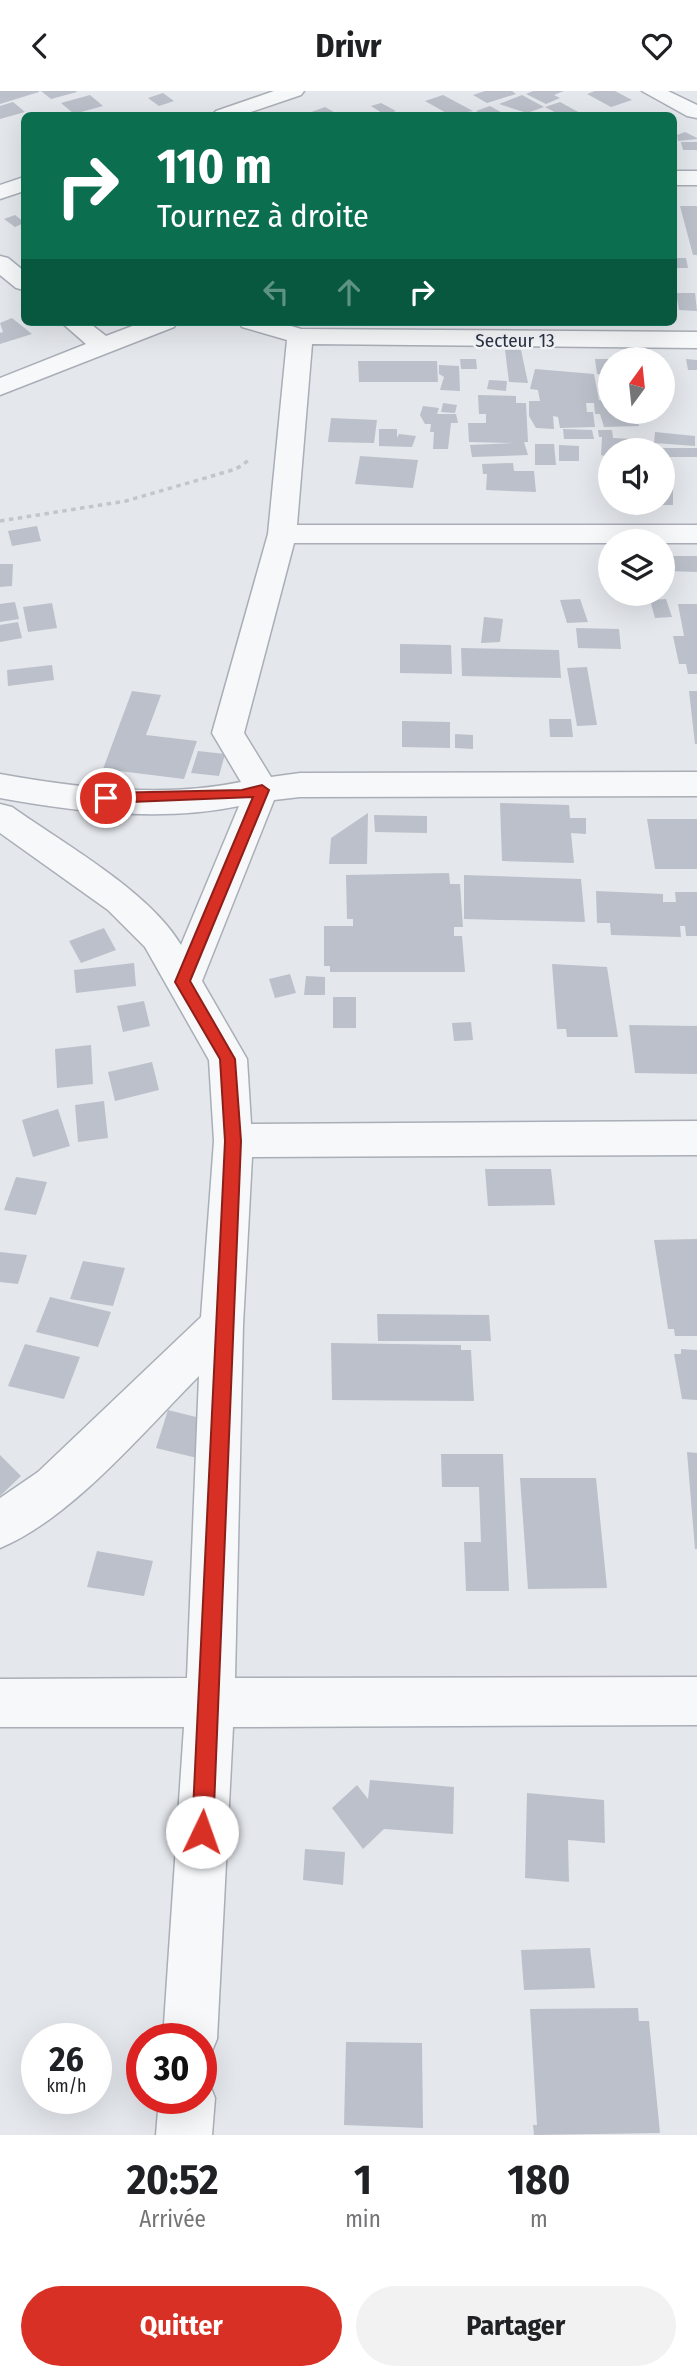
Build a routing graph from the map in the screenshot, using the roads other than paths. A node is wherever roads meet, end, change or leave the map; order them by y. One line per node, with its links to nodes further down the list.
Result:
1 (294, 91): 3 (street)
2 (652, 91): 4 (street)
3 (232, 112)
4 (688, 114)
5 (677, 178): 6 (street)
6 (697, 178)
7 (21, 185): 8 (street)
8 (0, 192)
9 (0, 263): 10 (street)
10 (21, 280)
11 (78, 326): 17 (street)
12 (155, 326): 17 (street)
13 (265, 326): 15 (street, Secteur 13)
14 (469, 331): 15 (street, Secteur 13); 16 (street, Secteur 13)
15 (300, 336): 19 (street)
16 (697, 340)
17 (103, 347): 18 (street)
18 (0, 387)
19 (282, 534): 20 (street); 23 (street)
20 (697, 534)
21 (697, 784): 23 (street)
22 (0, 786): 23 (street)
23 (262, 790): 25 (street)
24 (0, 816): 25 (street)
25 (183, 982): 27 (street)
26 (697, 1138): 27 (street)
27 (233, 1141): 28 (street)
28 (222, 1325): 29 (street); 32 (street)
29 (0, 1525)
30 (697, 1701): 32 (street)
31 (0, 1703): 32 (street)
32 (209, 1703): 33 (street)
33 (191, 2023)
34 (186, 2114): 35 (street)
35 (184, 2135)

